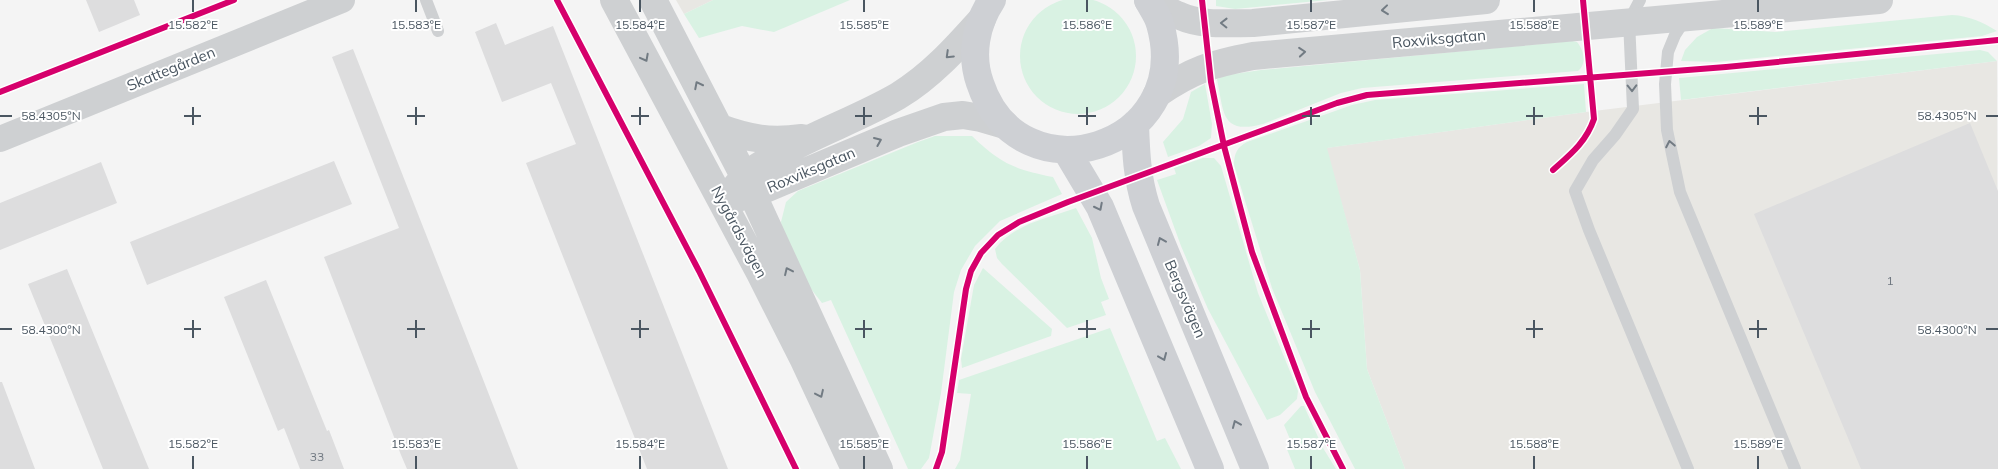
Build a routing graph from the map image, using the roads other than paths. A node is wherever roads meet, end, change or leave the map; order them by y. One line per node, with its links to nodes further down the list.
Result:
1 (426, 0): 11 (lane)
2 (614, 0): 20 (street, Nygårdsvägen, one-way to 20)
3 (653, 0): 15 (street, Nygårdsvägen, one-way to 3)
4 (1148, 0): 5 (street, one-way to 4); 12 (main road)
5 (1486, 0)
6 (1879, 0): 10 (street, Roxviksgatan)
7 (334, 2): 17 (street, Skattegården)
8 (987, 10): 13 (main road); 16 (street, Roxviksgatan, one-way to 16)
9 (1634, 11): 10 (street, Roxviksgatan); 12 (street, Roxviksgatan, one-way to 9); 25 (lane, one-way to 25)
10 (1687, 17): 26 (lane, one-way to 10)
11 (438, 31)
12 (1157, 94): 14 (main road)
13 (1005, 124): 18 (main road); 19 (street, Roxviksgatan, one-way to 13)
14 (1136, 124): 18 (main road); 24 (main road, Bergsvägen, one-way to 14)
15 (720, 128): 16 (street, Roxviksgatan); 19 (street, Nygårdsvägen)
16 (811, 136): 19 (street, Roxviksgatan)
17 (0, 138)
18 (1066, 150): 23 (main road, one-way to 23)
19 (748, 185): 20 (street, Roxviksgatan); 22 (street, Nygårdsvägen, one-way to 19)
20 (723, 201): 21 (street, Nygårdsvägen, one-way to 21)
21 (854, 469)
22 (878, 469)
23 (1210, 469)
24 (1255, 469)
25 (1688, 469)
26 (1795, 469)

